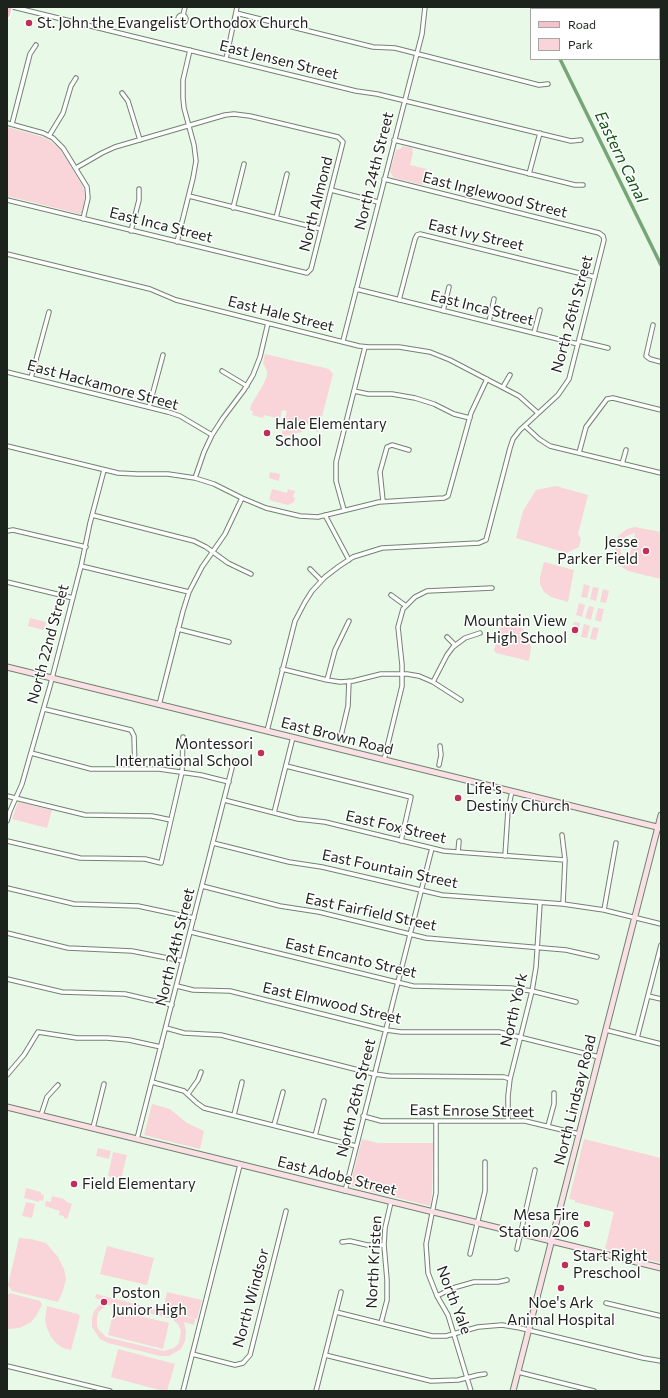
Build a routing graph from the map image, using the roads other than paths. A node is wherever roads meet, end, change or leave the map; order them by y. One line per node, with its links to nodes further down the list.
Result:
1 (9, 7): 7 (main road)
2 (13, 7): 10 (street, East Jensen Street)
3 (185, 7): 8 (street)
4 (237, 7): 6 (street)
5 (425, 7): 11 (street, North 24th Street)
6 (236, 13): 11 (street); 12 (street)
7 (7, 15)
8 (183, 15)
9 (36, 45): 18 (street)
10 (190, 50): 12 (street, East Jensen Street); 19 (street)
11 (417, 53): 14 (street); 16 (street, North 24th Street)
12 (226, 59): 16 (street, East Jensen Street)
13 (76, 78): 21 (street)
14 (548, 84)
15 (122, 94): 22 (street)
16 (404, 101): 20 (street, East Jensen Street); 23 (street, North 24th Street)
17 (7, 123): 18 (street)
18 (12, 124): 21 (street)
19 (189, 125): 22 (street); 32 (street, North Almond); 33 (street)
20 (540, 133): 24 (street, East Jensen Street); 28 (street)
21 (50, 136): 26 (street)
22 (140, 140): 26 (street)
23 (394, 140): 28 (street); 29 (street, North 24th Street)
24 (581, 140)
25 (244, 164): 36 (street)
26 (76, 168): 38 (street)
27 (287, 174): 37 (street)
28 (529, 174): 30 (street)
29 (384, 180): 35 (street, North 24th Street); 42 (street, East Inglewood Street)
30 (583, 185)
31 (139, 189): 41 (street)
32 (331, 190): 35 (street); 39 (street, North Almond)
33 (189, 196): 36 (street); 43 (street)
34 (7, 200): 38 (street, East Inca Street)
35 (378, 202): 48 (street, North 24th Street)
36 (234, 208): 37 (street)
37 (276, 218): 39 (street)
38 (83, 219): 41 (street, East Inca Street)
39 (322, 229): 45 (street, North Almond)
40 (604, 229): 42 (street)
41 (132, 231): 43 (street, East Inca Street)
42 (602, 235): 46 (street, North 26th Street)
43 (177, 242): 45 (street, East Inca Street)
44 (7, 254): 55 (street, East Hale Street)
45 (309, 272)
46 (595, 277): 50 (street, East Ivy Street); 59 (street, North 26th Street)
47 (449, 287): 52 (street)
48 (356, 289): 50 (street, East Inca Street); 58 (street, North 24th Street)
49 (494, 299): 54 (street)
50 (399, 300): 52 (street, East Inca Street)
51 (540, 310): 57 (street)
52 (443, 311): 54 (street, East Inca Street)
53 (48, 312): 67 (street)
54 (489, 322): 57 (street, East Inca Street)
55 (268, 323): 58 (street, East Hale Street); 69 (street)
56 (653, 325): 63 (street)
57 (534, 333): 59 (street, East Inca Street)
58 (343, 341): 60 (street, East Hale Street)
59 (579, 343): 61 (street, East Inca Street); 74 (street, North 26th Street)
60 (365, 347): 68 (street, East Hale Street); 71 (street)
61 (608, 348)
62 (163, 355): 72 (street)
63 (661, 362)
64 (222, 371): 69 (street)
65 (7, 372): 67 (street, East Hackamore Street)
66 (510, 375): 70 (street)
67 (31, 378): 72 (street, East Hackamore Street)
68 (487, 379): 70 (street, East Hale Street); 75 (street)
69 (247, 386): 77 (street)
70 (503, 387): 74 (street, East Hale Street)
71 (354, 391): 75 (street); 88 (street)
72 (149, 407): 77 (street, East Hackamore Street)
73 (661, 410): 81 (street)
74 (538, 413): 76 (street, North 26th Street)
75 (470, 418): 87 (street)
76 (524, 426): 81 (street); 94 (street, North 26th Street)
77 (212, 434): 85 (street)
78 (7, 446): 83 (street)
79 (409, 450): 87 (street)
80 (626, 450): 82 (street)
81 (579, 453): 82 (street)
82 (622, 464): 84 (street)
83 (104, 470): 85 (street); 89 (street, North 22nd Street)
84 (661, 474)
85 (195, 478): 86 (street)
86 (242, 498): 90 (street); 93 (street)
87 (383, 501): 88 (street)
88 (344, 510): 90 (street)
89 (92, 515): 92 (street, North 22nd Street); 93 (street)
90 (325, 515): 94 (street)
91 (7, 530): 92 (street)
92 (86, 547): 95 (street, North 22nd Street)
93 (213, 552): 97 (street); 101 (street)
94 (349, 560): 98 (street)
95 (81, 566): 101 (street); 103 (street, North 22nd Street)
96 (310, 569): 98 (street)
97 (251, 574)
98 (321, 580): 112 (street)
99 (7, 582): 103 (street)
100 (492, 588): 104 (street)
101 (189, 592): 106 (street)
102 (391, 595): 104 (street)
103 (73, 598): 114 (street, North 22nd Street)
104 (406, 606): 113 (street)
105 (349, 621): 115 (street)
106 (178, 629): 109 (street); 119 (street)
107 (480, 633): 110 (street)
108 (447, 637): 110 (street)
109 (229, 642)
110 (455, 645): 117 (street)
111 (7, 667): 114 (main road, East Brown Road)
112 (282, 669): 115 (street); 121 (street)
113 (403, 673): 116 (street); 117 (street); 128 (street)
114 (52, 678): 119 (main road, East Brown Road); 120 (street, North 22nd Street)
115 (327, 680): 116 (street)
116 (349, 681): 124 (street)
117 (433, 682): 118 (street)
118 (462, 700)
119 (159, 705): 121 (main road, East Brown Road)
120 (44, 708): 126 (street, North 22nd Street); 131 (street)
121 (266, 731): 123 (main road, East Brown Road)
122 (183, 737): 132 (street)
123 (293, 737): 128 (main road, East Brown Road); 130 (street)
124 (340, 740)
125 (440, 746): 129 (street)
126 (31, 753): 131 (street); 136 (street, North 22nd Street)
127 (234, 760): 133 (street, North 24th Street)
128 (384, 760): 134 (main road, East Brown Road)
129 (439, 765)
130 (286, 766): 138 (street); 145 (street)
131 (134, 769): 132 (street)
132 (182, 772): 133 (street); 140 (street)
133 (229, 782): 137 (street, North 24th Street)
134 (512, 791): 142 (main road, East Brown Road); 151 (street)
135 (7, 796): 136 (street)
136 (16, 798): 140 (street); 141 (street, North 22nd Street)
137 (224, 800): 138 (street, East Fox Street); 147 (street, North 24th Street)
138 (274, 813): 145 (street, East Fox Street)
139 (661, 815): 142 (main road, North Lindsay Road)
140 (171, 820): 144 (street)
141 (7, 821)
142 (659, 827): 160 (main road, North Lindsay Road)
143 (562, 835): 152 (street)
144 (7, 841)
145 (401, 841): 149 (street, East Fox Street)
146 (459, 841): 150 (street)
147 (213, 843): 153 (street, North 24th Street); 155 (street, East Fountain Street)
148 (616, 844): 158 (street)
149 (432, 848): 150 (street, East Fox Street); 155 (street, North 26th Street)
150 (458, 852): 151 (street, East Fox Street)
151 (505, 856): 152 (street, East Fox Street)
152 (565, 860): 157 (street)
153 (202, 886): 159 (street, North 24th Street); 164 (street, East Fairfield Street)
154 (7, 888): 159 (street)
155 (421, 891): 156 (street, East Fountain Street); 164 (street, North 26th Street)
156 (540, 903): 157 (street, East Fountain Street); 166 (street, North York)
157 (563, 904): 158 (street, East Fountain Street)
158 (604, 910): 160 (street, East Fountain Street)
159 (194, 918): 162 (street, North 24th Street)
160 (635, 918): 161 (street); 180 (main road, North Lindsay Road)
161 (661, 924)
162 (191, 932): 169 (street, North 24th Street); 171 (street, East Encanto Street)
163 (7, 933): 169 (street)
164 (410, 934): 166 (street, East Fairfield Street); 171 (street, North 26th Street)
165 (661, 945): 167 (street)
166 (537, 947): 168 (street, East Fairfield Street); 173 (street, North York)
167 (660, 954): 174 (street)
168 (597, 957)
169 (184, 961): 172 (street, North 24th Street)
170 (7, 979): 177 (street)
171 (398, 983): 173 (street, East Encanto Street); 179 (street, North 26th Street)
172 (177, 986): 177 (street, North 24th Street); 179 (street, East Elmwood Street)
173 (532, 991): 176 (street, East Encanto Street); 181 (street, North York)
174 (648, 996): 175 (street); 182 (street)
175 (661, 999)
176 (576, 1002)
177 (172, 1004): 178 (street, North 24th Street)
178 (166, 1028): 184 (street, North 24th Street); 187 (street)
179 (386, 1030): 181 (street, East Elmwood Street); 187 (street, North 26th Street)
180 (606, 1030): 182 (street); 185 (main road, North Lindsay Road)
181 (521, 1036): 185 (street, East Elmwood Street); 189 (street, North York)
182 (637, 1038): 183 (street)
183 (661, 1044)
184 (161, 1047): 188 (street); 190 (street, North 24th Street)
185 (599, 1057): 207 (main road, North Lindsay Road)
186 (201, 1072): 196 (street)
187 (374, 1074): 189 (street); 201 (street, North 26th Street)
188 (7, 1075)
189 (510, 1079): 203 (street, North York)
190 (152, 1082): 196 (street); 209 (street, North 24th Street)
191 (242, 1082): 200 (street)
192 (104, 1084): 206 (street)
193 (58, 1085): 199 (street)
194 (283, 1092): 204 (street)
195 (554, 1093): 205 (street)
196 (188, 1094): 200 (street)
197 (324, 1101): 208 (street)
198 (7, 1107): 199 (main road, East Adobe Street)
199 (41, 1115): 206 (main road, East Adobe Street)
200 (234, 1115): 204 (street)
201 (363, 1116): 202 (street, East Enrose Street); 210 (street, North 26th Street)
202 (436, 1121): 203 (street, East Enrose Street); 217 (street, North Yale)
203 (508, 1121): 205 (street, East Enrose Street)
204 (274, 1125): 208 (street)
205 (548, 1126): 207 (street, East Enrose Street)
206 (93, 1128): 209 (main road, East Adobe Street)
207 (579, 1134): 221 (main road, North Lindsay Road)
208 (315, 1136): 210 (street)
209 (137, 1139): 212 (main road, East Adobe Street)
210 (356, 1146): 214 (street, North 26th Street)
211 (485, 1162): 218 (street)
212 (240, 1165): 214 (main road, East Adobe Street); 235 (street)
213 (535, 1170): 219 (street)
214 (345, 1191): 215 (main road, East Adobe Street)
215 (391, 1202): 217 (main road, East Adobe Street); 222 (street, North Kristen)
216 (286, 1211): 235 (street, North Windsor)
217 (433, 1213): 218 (main road, East Adobe Street); 228 (street, North Yale)
218 (478, 1224): 219 (main road, East Adobe Street); 224 (street)
219 (520, 1234): 221 (main road, East Adobe Street); 223 (street)
220 (342, 1242): 222 (street)
221 (551, 1242): 225 (main road, East Adobe Street); 233 (main road, North Lindsay Road)
222 (384, 1245): 232 (street, North Kristen)
223 (517, 1249)
224 (470, 1254)
225 (661, 1268)
226 (507, 1280): 228 (street)
227 (341, 1292): 230 (street)
228 (438, 1296): 234 (street, North Yale)
229 (606, 1303): 231 (street)
230 (336, 1312): 232 (street); 236 (street)
231 (661, 1316)
232 (381, 1324): 234 (street)
233 (529, 1330): 234 (street); 237 (street); 239 (main road, North Lindsay Road)
234 (454, 1334): 241 (street, North Yale)
235 (192, 1354): 243 (street)
236 (325, 1354): 241 (street); 244 (street)
237 (661, 1361)
238 (7, 1366): 242 (street)
239 (518, 1372): 246 (main road, North Lindsay Road); 247 (street)
240 (485, 1374): 241 (street)
241 (468, 1378): 245 (street, North Yale)
242 (110, 1391)
243 (182, 1391)
244 (316, 1391)
245 (471, 1391)
246 (513, 1391)
247 (594, 1391)

